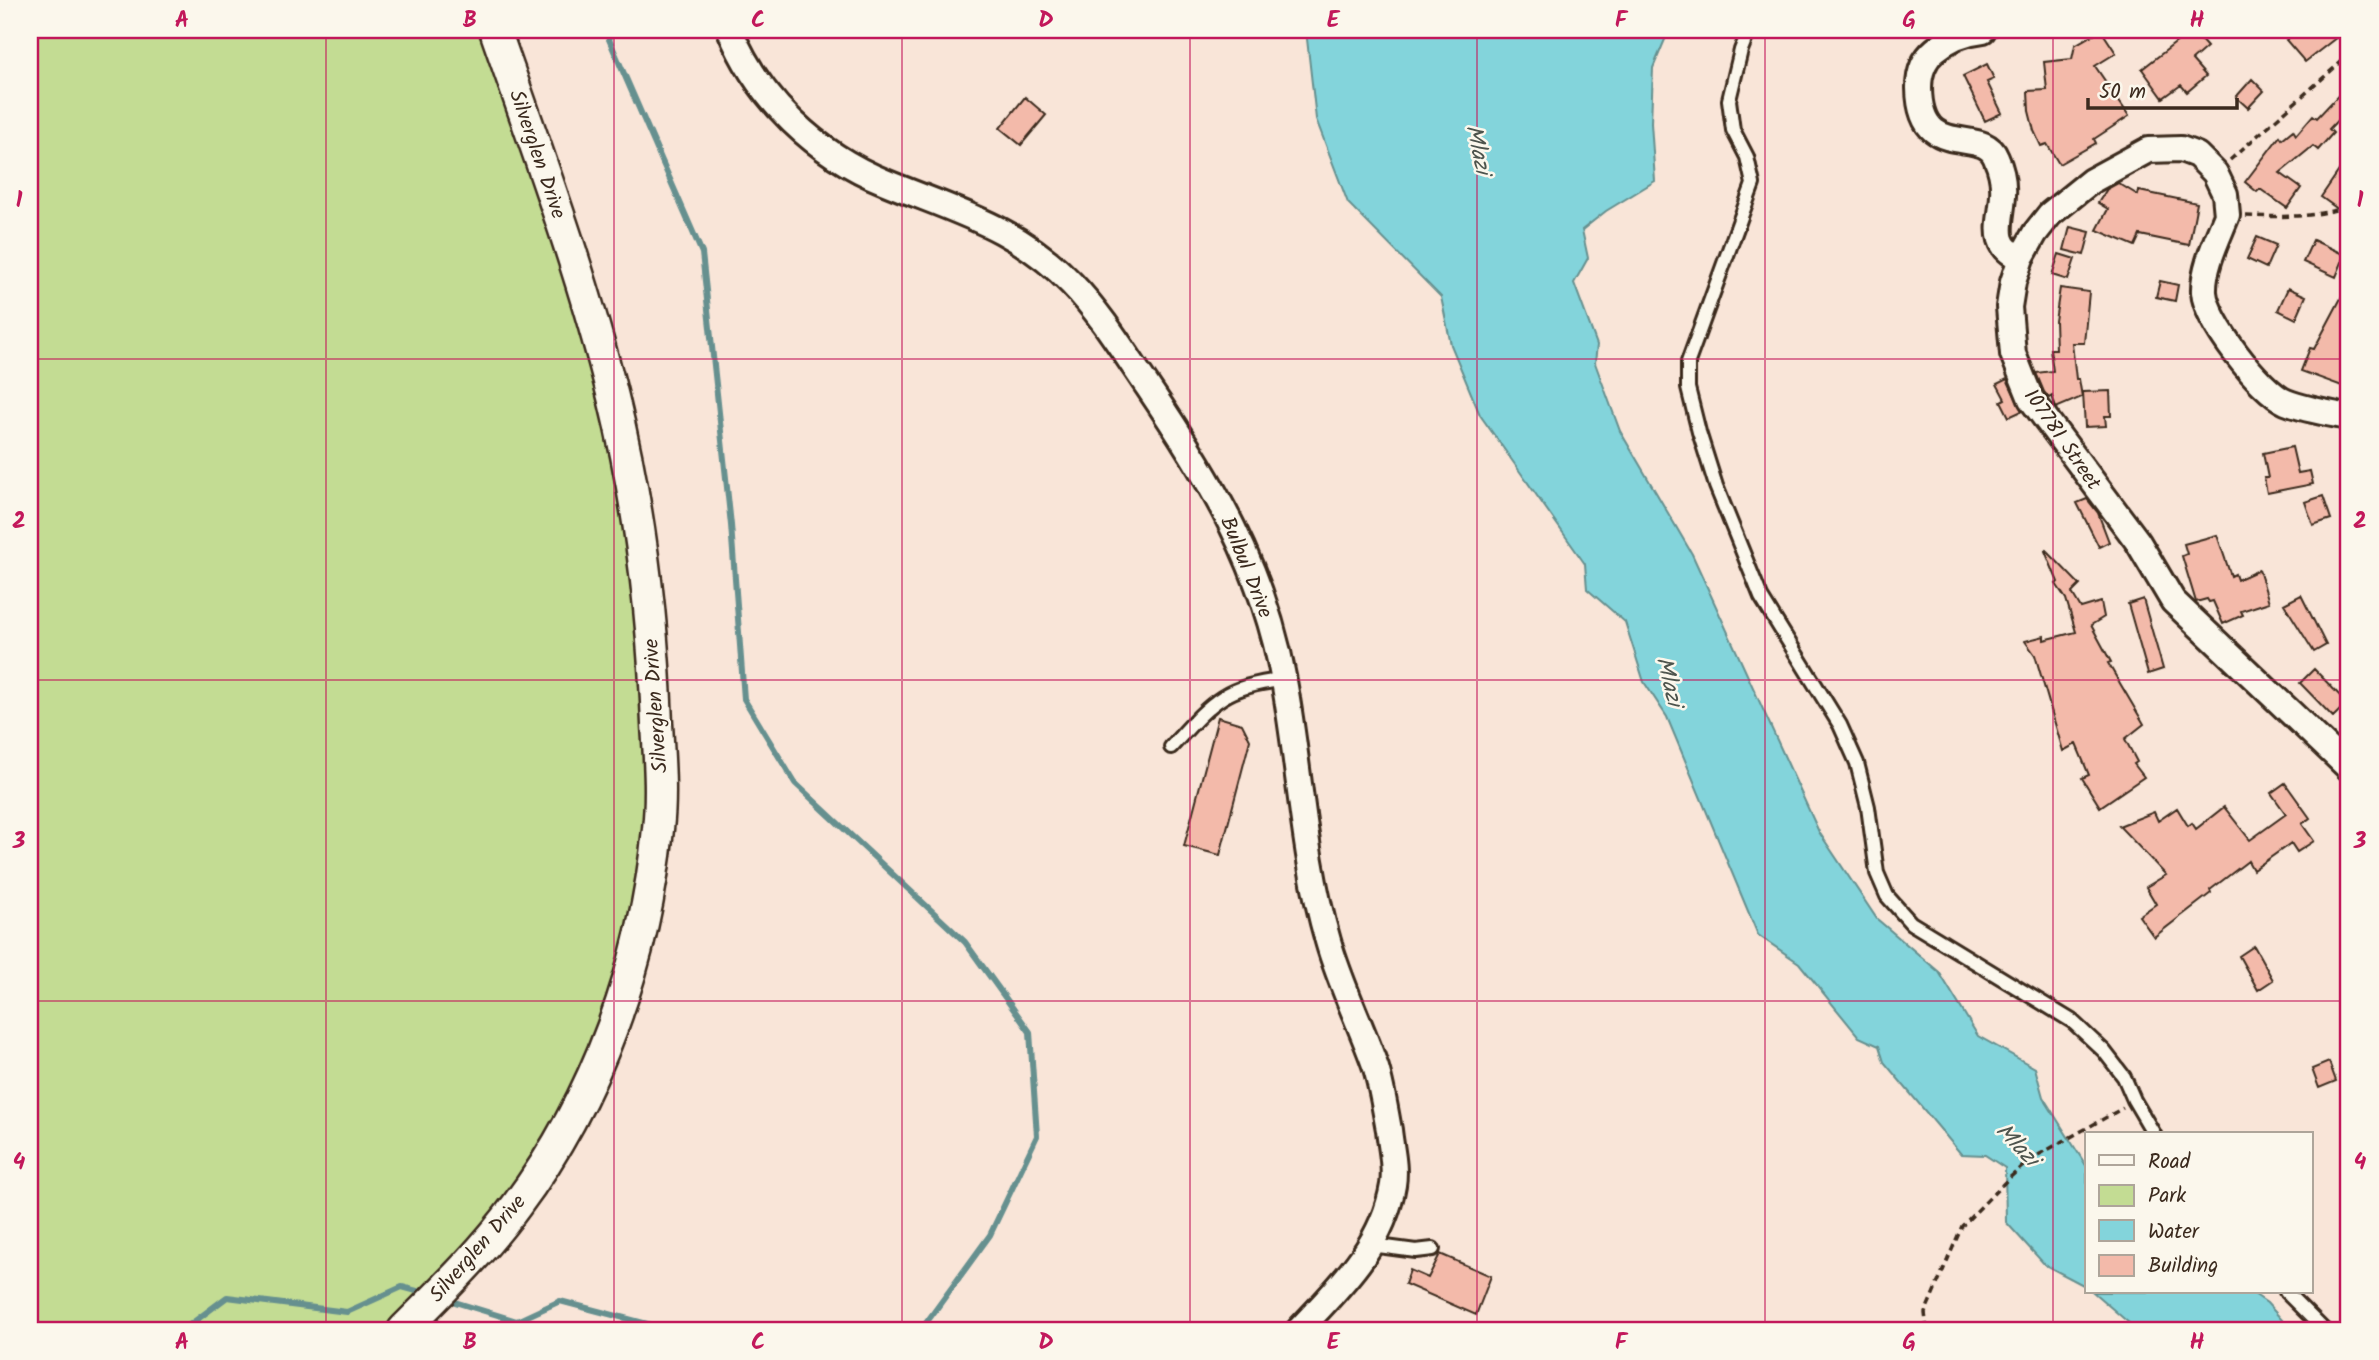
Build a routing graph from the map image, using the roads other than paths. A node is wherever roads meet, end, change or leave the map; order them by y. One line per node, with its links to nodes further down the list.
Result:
1 (495, 30): 14 (street, Silverglen Drive)
2 (730, 30): 7 (street, Bulbul Drive)
3 (1749, 30): 10 (lane)
4 (1983, 30): 5 (street)
5 (2021, 258): 6 (street, 107781 Street); 9 (street, 107781 Street)
6 (2349, 417)
7 (1284, 680): 8 (lane); 11 (street, Bulbul Drive)
8 (1171, 747)
9 (2349, 768)
10 (2153, 1132)
11 (1371, 1245): 12 (lane); 15 (street, Bulbul Drive)
12 (1433, 1249)
13 (2288, 1294): 16 (lane)
14 (406, 1327)
15 (1306, 1329)
16 (2324, 1330)

